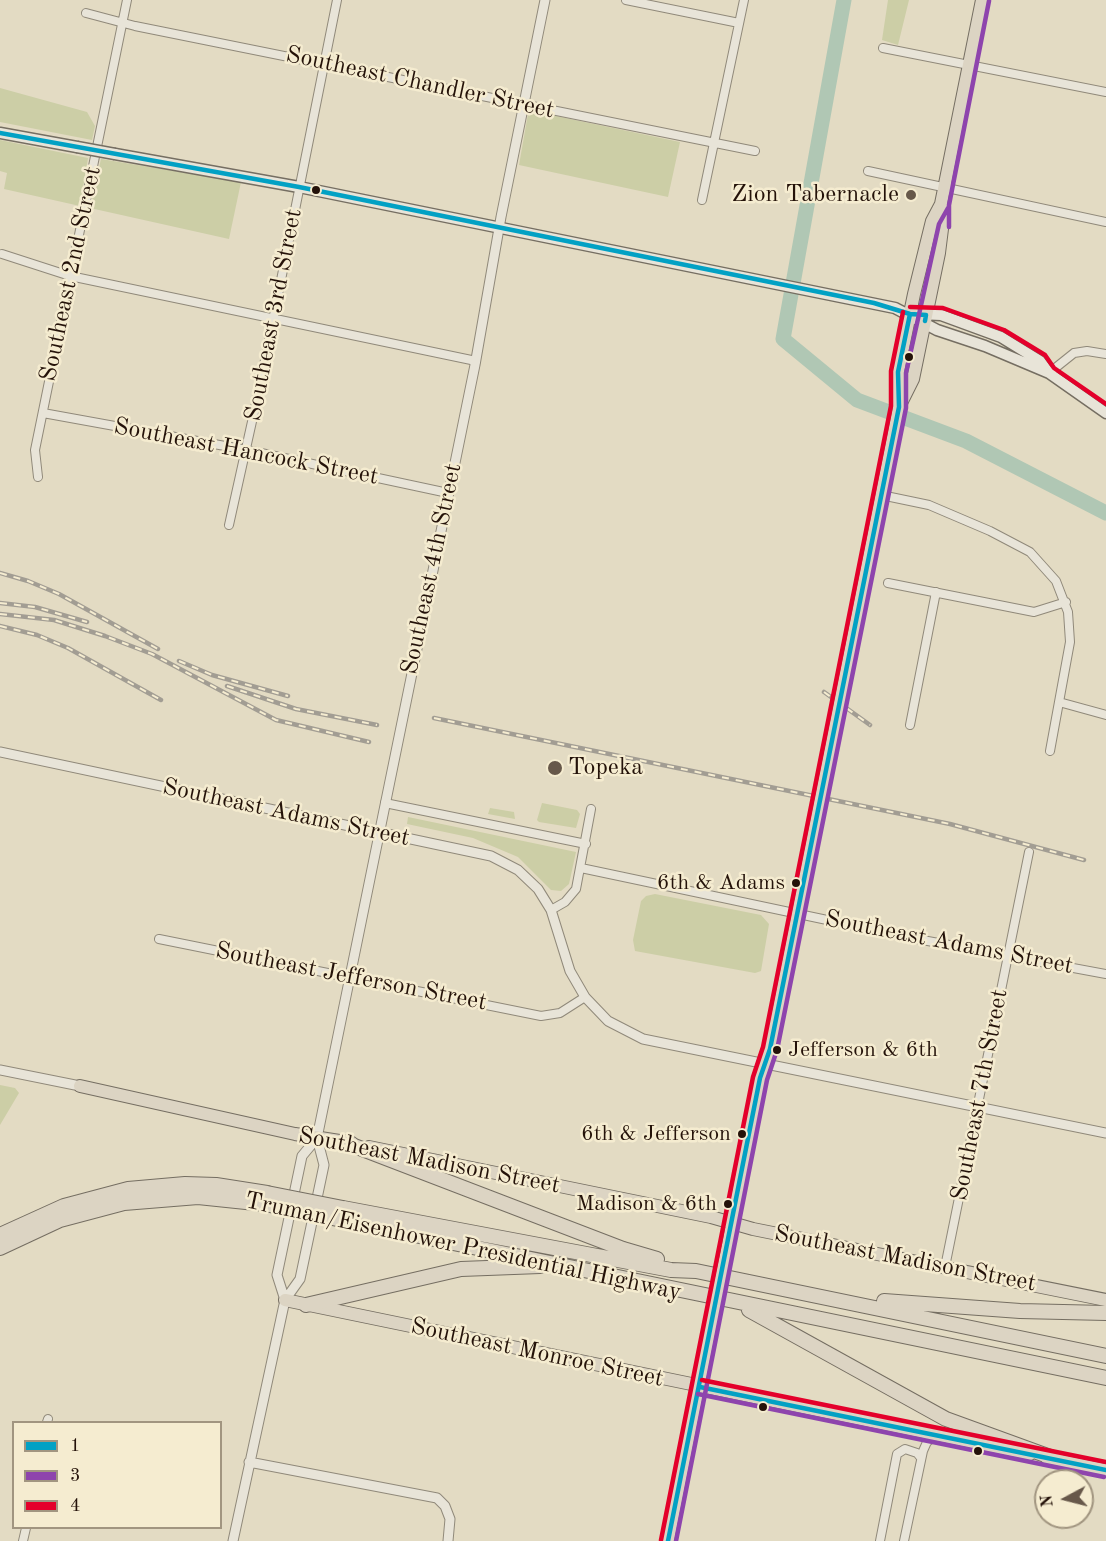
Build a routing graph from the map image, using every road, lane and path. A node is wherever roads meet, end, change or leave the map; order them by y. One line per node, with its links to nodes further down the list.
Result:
1 (127, 0): 8 (street, Southeast 2nd Street)
2 (337, 0): 11 (street, Southeast 3rd Street)
3 (545, 0): 14 (street, Southeast 4th Street)
4 (626, 0): 9 (street)
5 (744, 0): 9 (street)
6 (982, 0): 12 (main road)
7 (86, 13): 8 (street, Southeast Chandler Street)
8 (123, 23): 11 (street, Southeast Chandler Street); 26 (street, Southeast 2nd Street)
9 (739, 23): 16 (street)
10 (883, 48): 12 (street)
11 (325, 64): 14 (street, Southeast Chandler Street); 19 (street, Southeast 3rd Street)
12 (969, 65): 13 (street); 20 (main road)
13 (1106, 92)
14 (524, 105): 16 (street, Southeast Chandler Street); 24 (street, Southeast 4th Street)
15 (3, 133): 19 (main road, bridge)
16 (714, 143): 17 (street, Southeast Chandler Street); 21 (street)
17 (755, 151)
18 (868, 171): 20 (street)
19 (299, 187): 24 (main road); 28 (street, Southeast 3rd Street)
20 (944, 188): 22 (main road); 23 (street)
21 (702, 200)
22 (941, 204): 27 (main road); 29 (main road)
23 (1106, 222)
24 (500, 228): 27 (main road); 31 (street, Southeast 4th Street)
25 (2, 254): 26 (street)
26 (70, 276): 28 (street); 34 (street, Southeast 2nd Street)
27 (910, 314): 29 (main road); 33 (main road)
28 (273, 318): 31 (street); 36 (street, Southeast 3rd Street)
29 (925, 319): 32 (main road); 32 (main road); 33 (main road)
30 (1106, 354): 32 (street)
31 (476, 361): 38 (street, Southeast 4th Street)
32 (1049, 373): 35 (main road)
33 (899, 407): 39 (main road)
34 (43, 413): 36 (street, Southeast Hancock Street); 37 (street, Southeast 2nd Street)
35 (1106, 413)
36 (247, 450): 38 (street, Southeast Hancock Street); 40 (street, Southeast 3rd Street)
37 (38, 477)
38 (448, 494): 49 (street, Southeast 4th Street)
39 (882, 495): 43 (street); 61 (main road, bridge)
40 (229, 525)
41 (888, 583): 42 (street)
42 (936, 592): 43 (street); 46 (street)
43 (1066, 602): 44 (street)
44 (1059, 702): 45 (street); 47 (street)
45 (1106, 715)
46 (910, 725)
47 (1050, 751)
48 (0, 752): 51 (street, Southeast Adams Street)
49 (385, 803): 51 (street, Southeast 4th Street); 52 (street)
50 (591, 809): 52 (street)
51 (380, 831): 55 (street, Southeast Adams Street); 59 (street, Southeast 4th Street)
52 (586, 843): 54 (street)
53 (1029, 852): 57 (street, Southeast 7th Street)
54 (581, 868): 55 (street); 57 (street, Southeast Adams Street)
55 (551, 910): 60 (street, Southeast Adams Street)
56 (159, 939): 59 (street, Southeast Jefferson Street)
57 (1009, 954): 58 (street, Southeast Adams Street); 64 (street, Southeast 7th Street)
58 (1106, 974)
59 (350, 979): 60 (street, Southeast Jefferson Street); 66 (street, Southeast 4th Street)
60 (585, 997): 61 (street, Southeast Adams Street)
61 (766, 1063): 64 (street); 70 (main road)
62 (0, 1070): 63 (street, Southeast Madison Street)
63 (80, 1086): 66 (main road, Southeast Madison Street)
64 (977, 1106): 65 (street); 74 (street, Southeast 7th Street)
65 (1106, 1133)
66 (317, 1138): 67 (main road, Southeast Madison Street); 77 (street, Southeast 4th Street); 77 (street, Southeast 4th Street)
67 (344, 1142): 70 (main road, Southeast Madison Street); 75 (highway)
68 (62, 1213): 69 (highway, Truman/Eisenhower Presidential Highway, bridge); 71 (highway, Truman/Eisenhower Presidential Highway); 72 (highway, Truman/Eisenhower Presidential Highway)
69 (342, 1214): 73 (highway, Truman/Eisenhower Presidential Highway); 75 (highway, Truman/Eisenhower Presidential Highway)
70 (733, 1223): 74 (main road, Southeast Madison Street); 84 (main road, bridge)
71 (0, 1235)
72 (0, 1248)
73 (561, 1266): 79 (highway, Truman/Eisenhower Presidential Highway); 80 (highway)
74 (945, 1267): 78 (main road, Southeast Madison Street)
75 (696, 1271): 76 (highway, Truman/Eisenhower Presidential Highway)
76 (821, 1297): 81 (highway); 82 (highway, Truman/Eisenhower Presidential Highway)
77 (285, 1300): 80 (main road, Southeast Monroe Street); 88 (street, Southeast 4th Street)
78 (1106, 1300)
79 (734, 1302): 83 (highway, Truman/Eisenhower Presidential Highway); 87 (highway)
80 (306, 1305): 84 (main road, Southeast Monroe Street)
81 (1106, 1313)
82 (1106, 1356)
83 (1106, 1378)
84 (700, 1387): 85 (main road, Southeast Monroe Street); 92 (main road)
85 (936, 1435): 86 (street); 87 (main road, Southeast Monroe Street)
86 (921, 1458): 93 (street); 94 (street)
87 (1056, 1459): 89 (main road, Southeast Monroe Street)
88 (249, 1462): 90 (street, Southeast 4th Street); 91 (street)
89 (1106, 1470)
90 (233, 1541)
91 (448, 1541)
92 (668, 1541)
93 (880, 1541)
94 (904, 1541)

